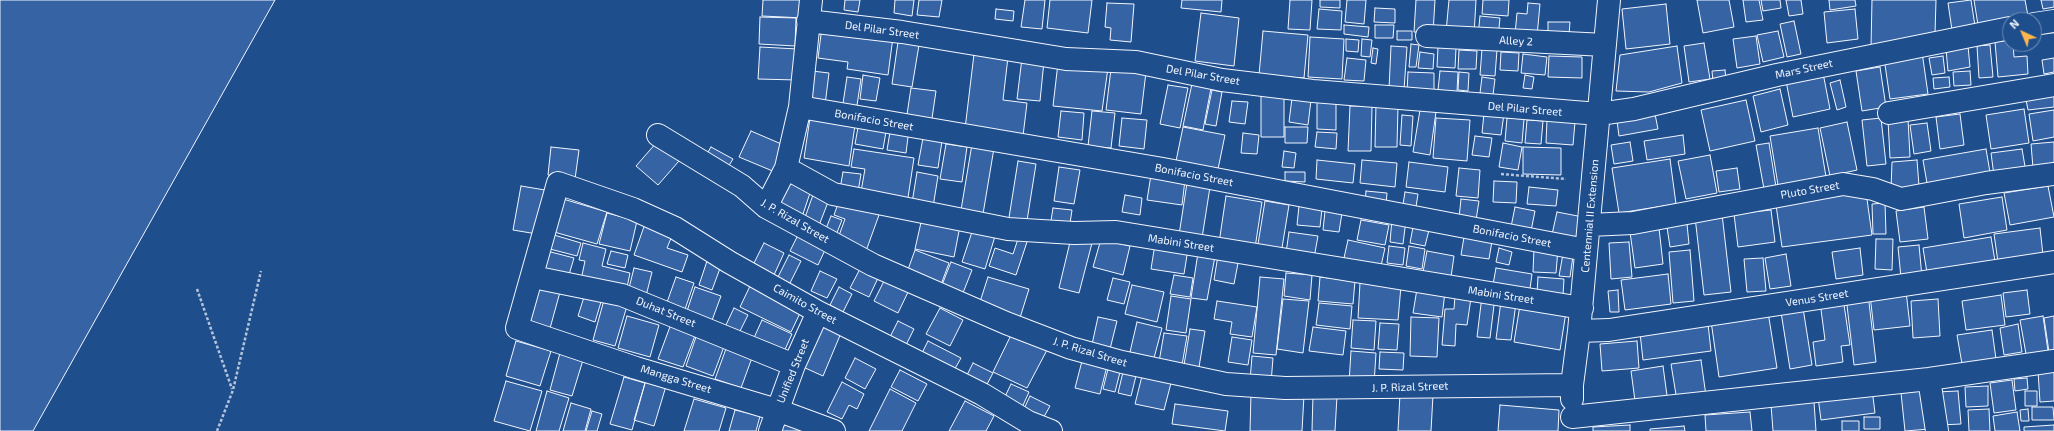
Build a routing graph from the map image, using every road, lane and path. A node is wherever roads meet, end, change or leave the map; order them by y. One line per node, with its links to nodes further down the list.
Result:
1 (1609, 0): 7 (street, Centennial II Extension)
2 (810, 11): 9 (street); 11 (street, Del Pilar Street)
3 (2054, 21): 4 (street)
4 (2042, 23)
5 (2002, 30): 11 (street, Mars Street)
6 (1427, 36): 7 (street, Alley 2)
7 (1605, 45): 11 (street, Centennial II Extension)
8 (2054, 85): 10 (street)
9 (800, 107): 13 (street); 19 (street, Bonifacio Street)
10 (1889, 112)
11 (1599, 114): 16 (street, Centennial II Extension)
12 (658, 135): 17 (street, J. P. Rizal Street)
13 (786, 168): 17 (street); 24 (street, Mabini Street)
14 (1501, 174): 16 (path)
15 (2054, 174): 18 (street, Pluto Street)
16 (1592, 181): 18 (street, Centennial II Extension)
17 (766, 207): 30 (street, J. P. Rizal Street)
18 (1589, 225): 19 (street, Centennial II Extension)
19 (1586, 250): 24 (street, Centennial II Extension)
20 (2054, 262): 26 (street, Venus Street)
21 (261, 271): 31 (path)
22 (533, 277): 25 (street, Caimito Street); 28 (street, Duhat Street); 32 (street, Mangga Street)
23 (197, 289): 31 (path)
24 (1582, 308): 26 (street, Centennial II Extension)
25 (818, 312): 28 (street, Unified Street); 37 (street, Caimito Street)
26 (1579, 332): 30 (street, Centennial II Extension)
27 (2054, 361): 29 (street)
28 (794, 365): 32 (street, Unified Street)
29 (1929, 379): 33 (street); 38 (street)
30 (1572, 385): 33 (street, Centennial II Extension)
31 (233, 390): 34 (path)
32 (777, 410): 35 (street, Unified Street); 36 (street, Mangga Street)
33 (1571, 424)
34 (217, 431)
35 (770, 431)
36 (834, 431)
37 (1051, 431)
38 (1937, 431)

